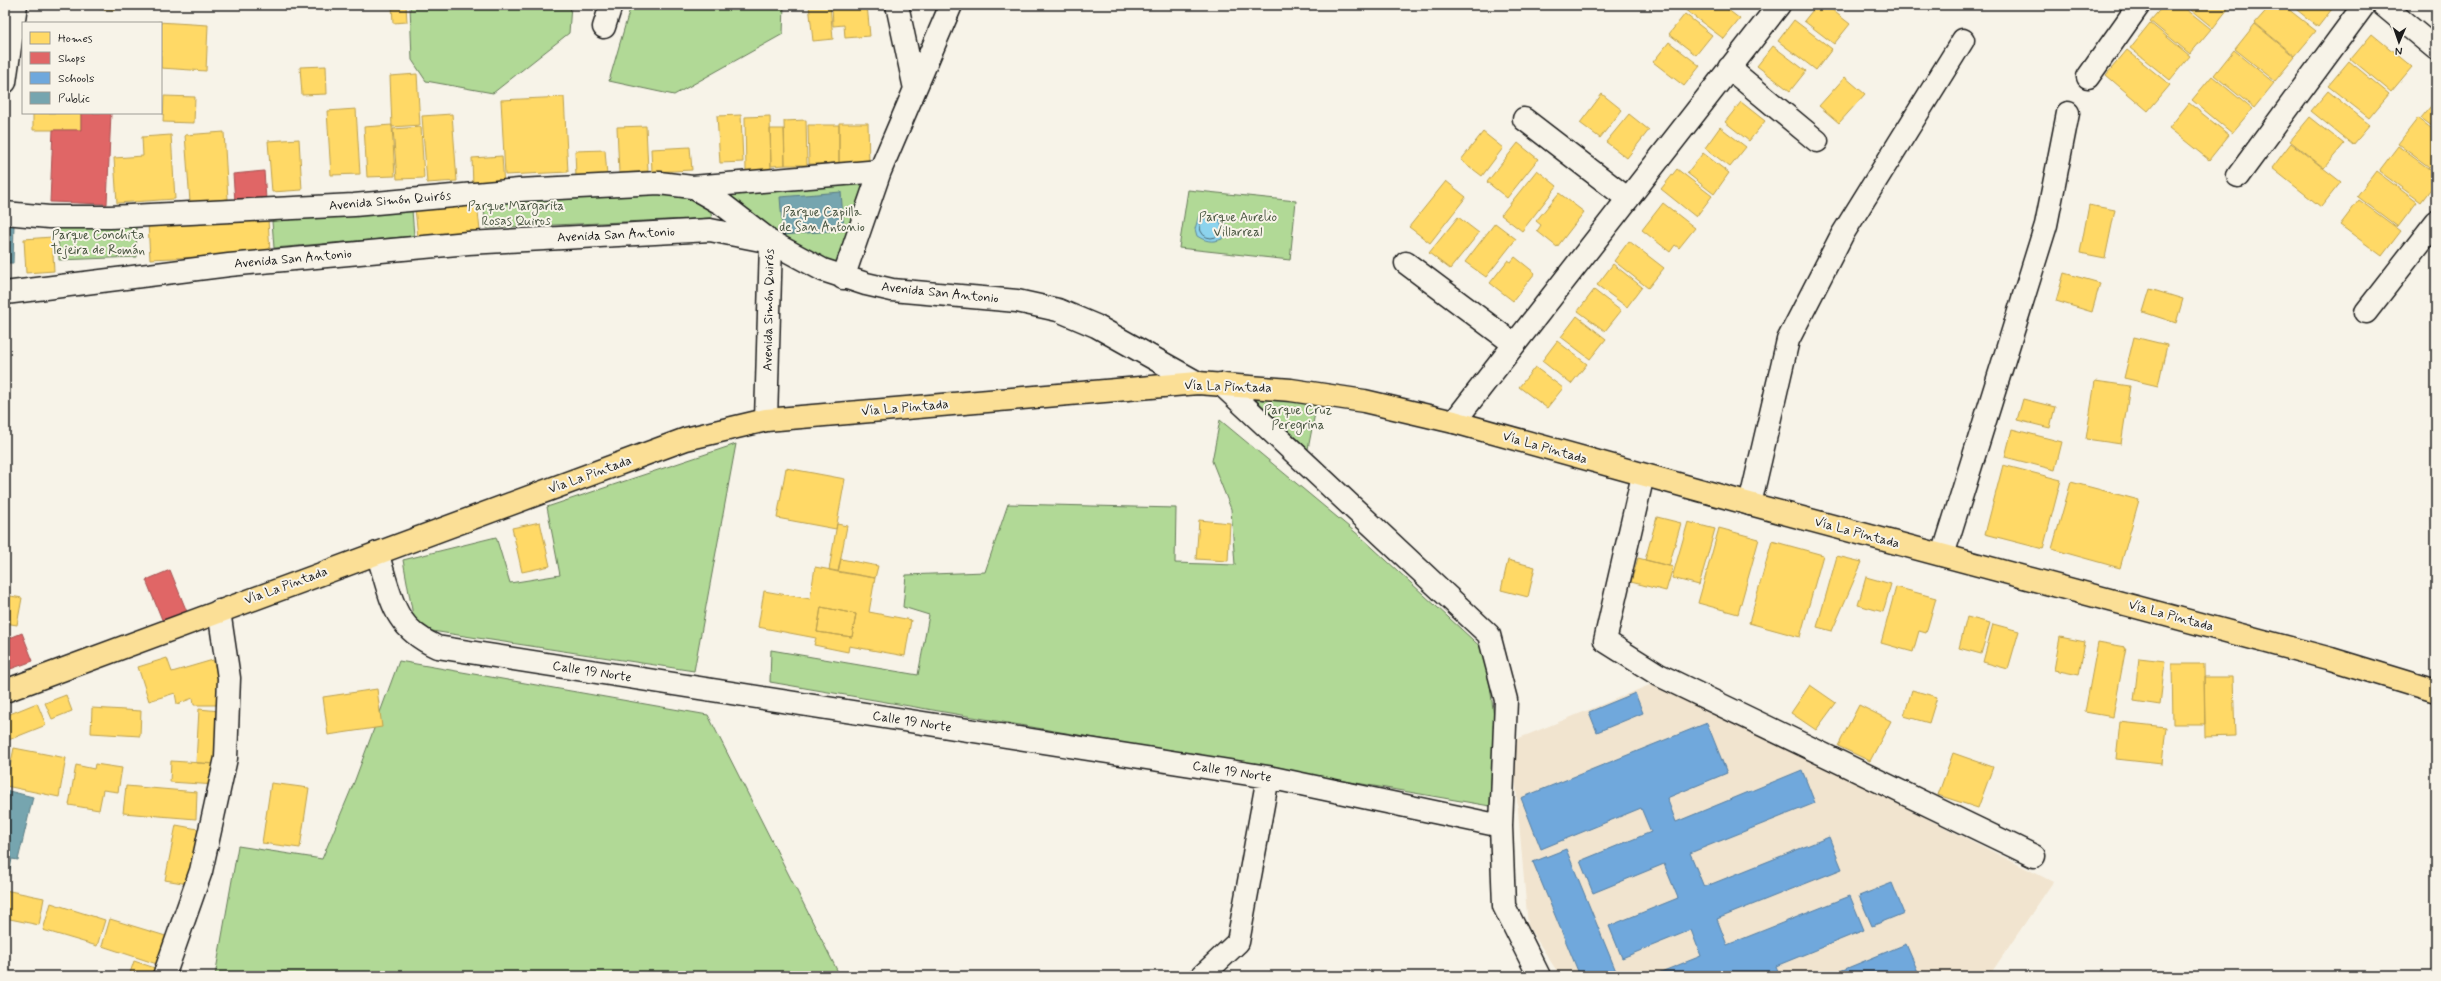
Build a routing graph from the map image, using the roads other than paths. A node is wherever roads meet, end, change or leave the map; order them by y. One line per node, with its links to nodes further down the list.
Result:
1 (16, 5): 12 (street)
2 (611, 5): 9 (street)
3 (897, 5): 16 (street)
4 (951, 5): 16 (street)
5 (1778, 5): 13 (street)
6 (2139, 5): 14 (street)
7 (2364, 5): 21 (street)
8 (2383, 5): 11 (street)
9 (604, 27)
10 (1963, 40): 37 (street)
11 (2436, 49)
12 (7, 53): 15 (street)
13 (1730, 68): 19 (street); 23 (street)
14 (2088, 77)
15 (5, 82)
16 (915, 89): 20 (street)
17 (2068, 113): 39 (street)
18 (1524, 119): 23 (street)
19 (1817, 141)
20 (880, 171): 22 (street); 28 (street)
21 (2238, 176)
22 (692, 187): 24 (street, Avenida Simón Quirós); 26 (street, Avenida Simón Quirós)
23 (1628, 199): 31 (street)
24 (5, 213)
25 (2436, 222): 30 (street)
26 (771, 242): 28 (street, Avenida San Antonio); 29 (street, Avenida San Antonio); 34 (street, Avenida Simón Quirós)
27 (1406, 263): 31 (street)
28 (843, 278): 32 (street, Avenida San Antonio)
29 (5, 293)
30 (2366, 312)
31 (1514, 344): 35 (street)
32 (1198, 383): 33 (main road, Vía La Pintada); 34 (main road, Vía La Pintada)
33 (1221, 384): 35 (main road, Vía La Pintada); 44 (street)
34 (766, 420): 38 (main road, Vía La Pintada)
35 (1454, 422): 36 (main road, Vía La Pintada)
36 (1643, 475): 37 (main road, Vía La Pintada); 45 (street)
37 (1750, 504): 39 (main road, Vía La Pintada)
38 (377, 553): 40 (main road, Vía La Pintada); 43 (street, Calle 19 Norte)
39 (1943, 555): 42 (main road, Vía La Pintada)
40 (219, 611): 41 (main road, Vía La Pintada); 46 (street)
41 (5, 691)
42 (2436, 691)
43 (1268, 777): 44 (street, Calle 19 Norte); 47 (street)
44 (1501, 826): 48 (street)
45 (2034, 856)
46 (164, 976)
47 (1202, 976)
48 (1539, 976)

